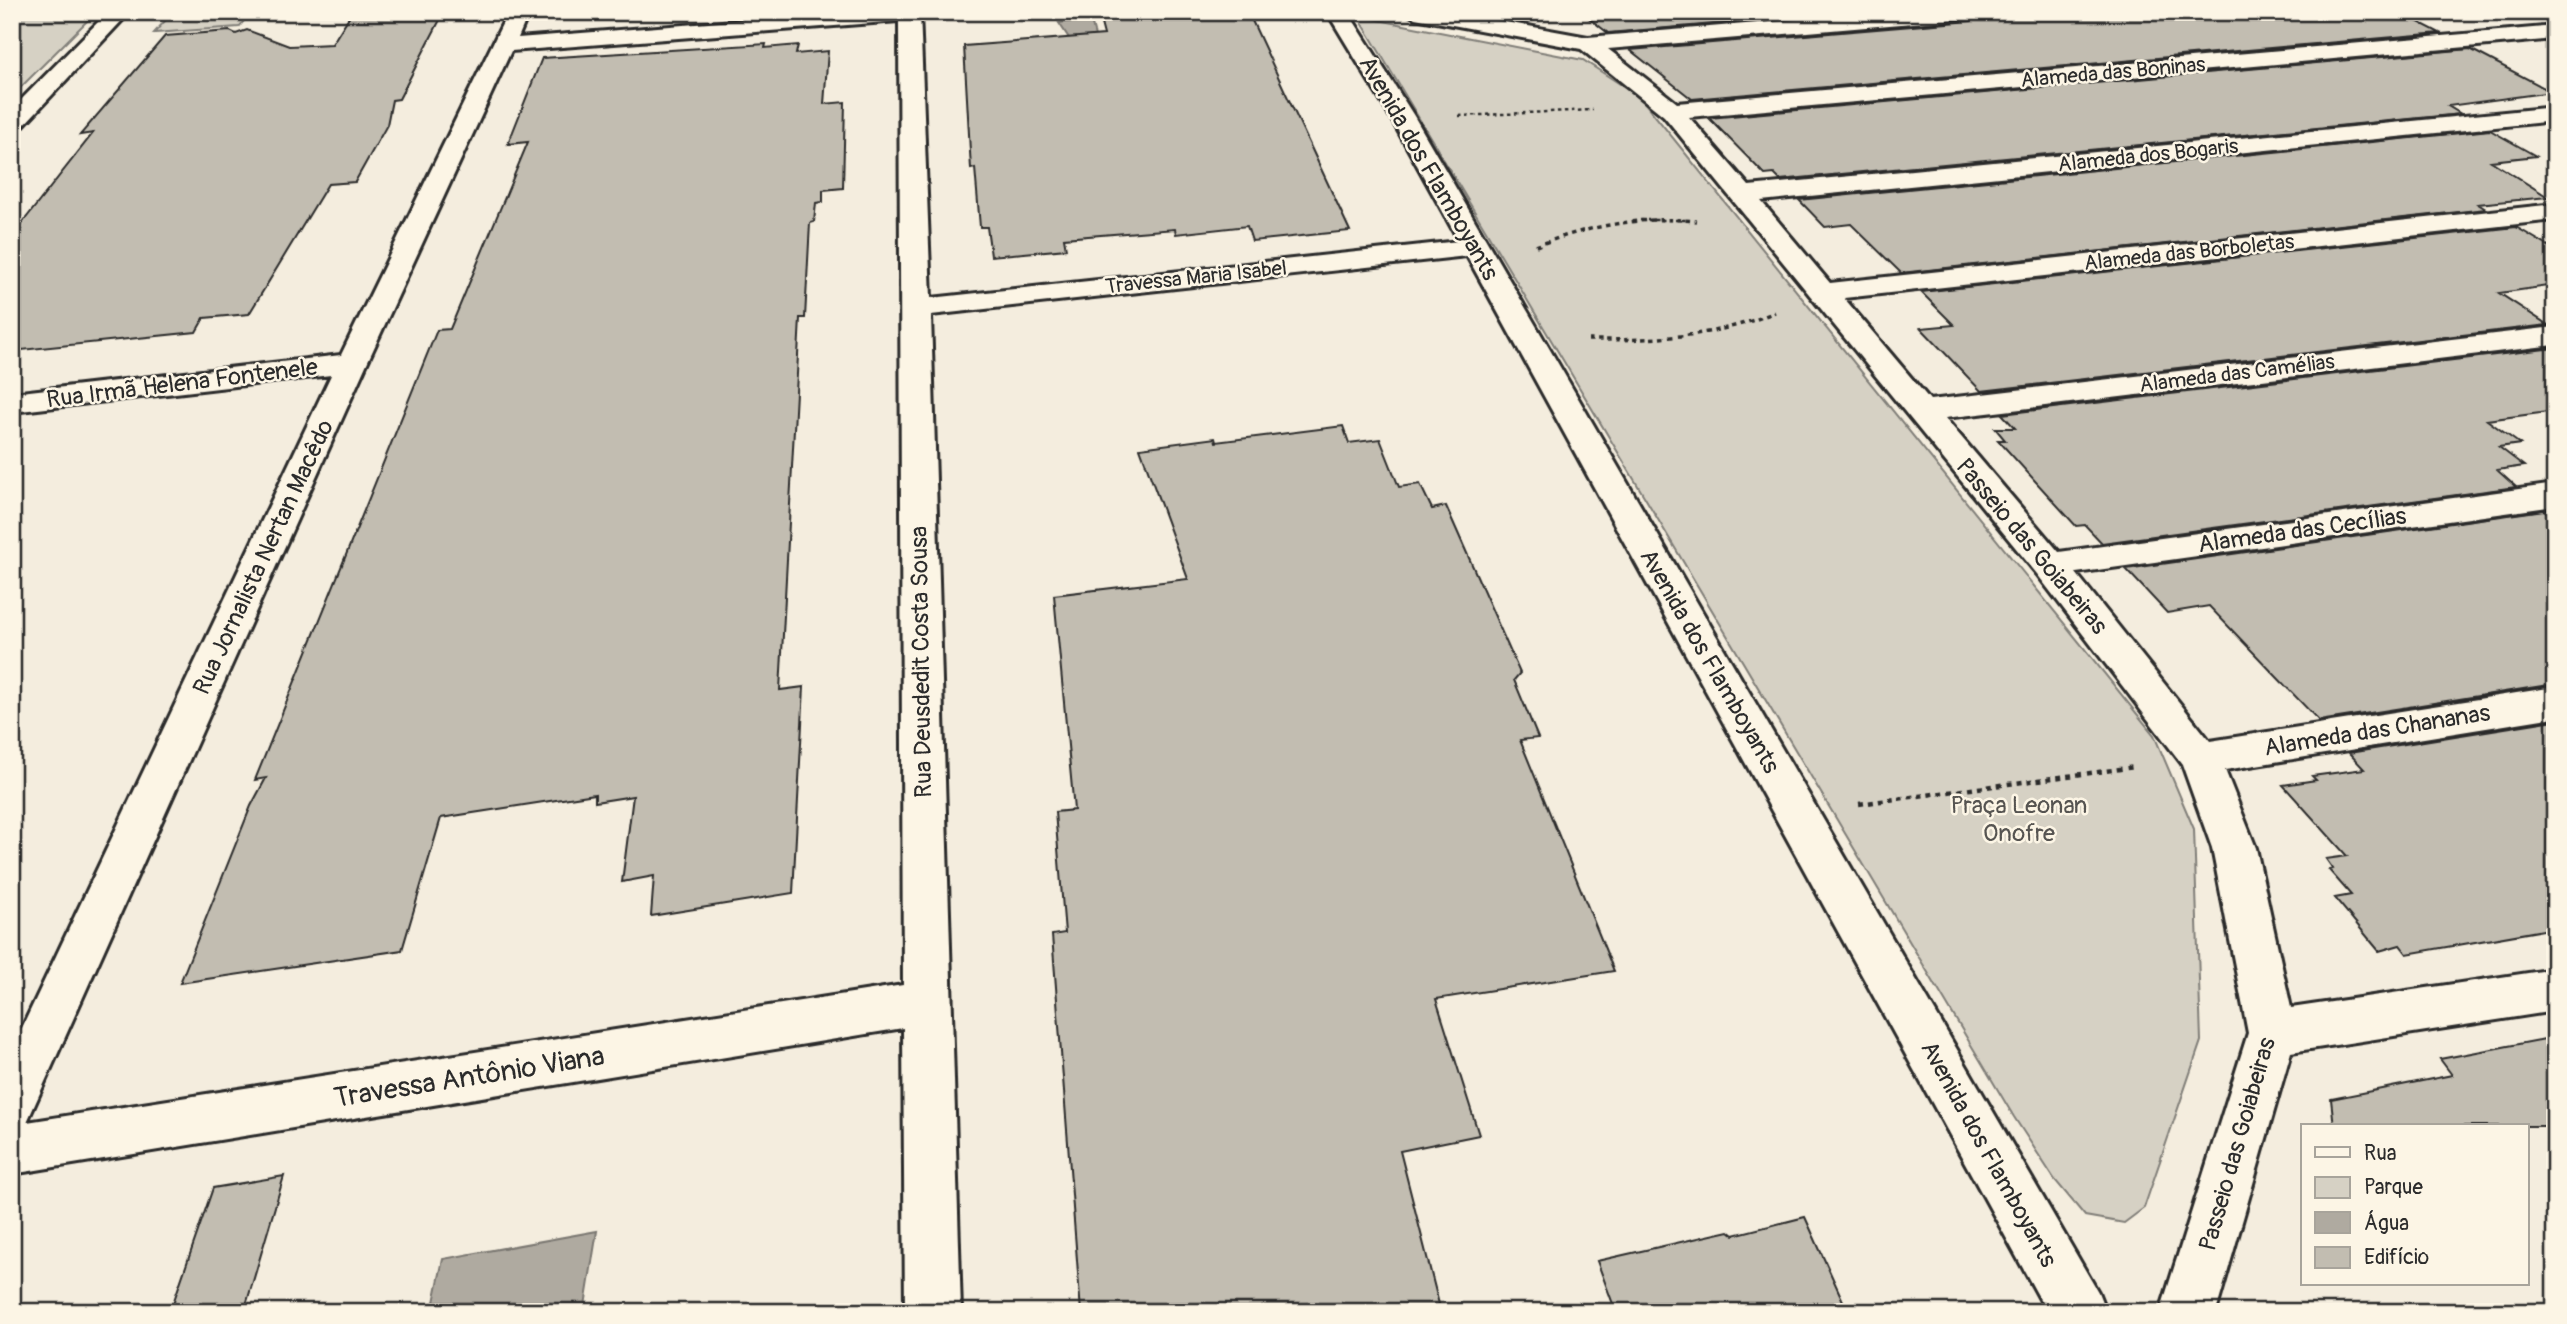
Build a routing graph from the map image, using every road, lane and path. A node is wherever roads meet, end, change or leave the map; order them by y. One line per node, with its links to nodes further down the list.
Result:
1 (120, 12): 12 (street)
2 (1337, 12): 11 (street, Avenida dos Flamboyants)
3 (1415, 12): 8 (street, Passeio das Goiabeiras)
4 (1971, 12): 8 (street)
5 (909, 13): 6 (street); 18 (street, Rua Deusdedit Costa Sousa)
6 (513, 28): 21 (street, Rua Jornalista Nertan Macêdo)
7 (2555, 33): 9 (street, Alameda das Boninas)
8 (1588, 44): 9 (street, Passeio das Goiabeiras)
9 (1668, 108): 11 (path); 13 (street, Passeio das Goiabeiras)
10 (2555, 114): 13 (street, Alameda dos Bogaris)
11 (1402, 116): 16 (street, Avenida dos Flamboyants)
12 (12, 123)
13 (1741, 195): 15 (street, Passeio das Goiabeiras)
14 (2555, 212): 17 (street, Alameda das Borboletas)
15 (1777, 239): 16 (path); 17 (street, Passeio das Goiabeiras)
16 (1482, 256): 18 (street, Travessa Maria Isabel); 20 (street, Avenida dos Flamboyants)
17 (1822, 292): 20 (path); 23 (street, Passeio das Goiabeiras)
18 (917, 308): 30 (street, Rua Deusdedit Costa Sousa)
19 (2555, 336): 23 (street, Alameda das Camélias)
20 (1528, 340): 28 (street, Avenida dos Flamboyants)
21 (352, 363): 22 (street, Rua Irmã Helena Fontenele); 32 (street, Rua Jornalista Nertan Macêdo)
22 (12, 403)
23 (1920, 411): 25 (street, Passeio das Goiabeiras)
24 (2555, 495): 25 (street, Alameda das Cecílias)
25 (2050, 565): 27 (street, Passeio das Goiabeiras)
26 (2555, 702): 27 (street, Alameda das Chananas)
27 (2200, 758): 28 (path); 31 (street, Passeio das Goiabeiras)
28 (1796, 813): 35 (street, Avenida dos Flamboyants)
29 (2555, 990): 31 (street)
30 (925, 1003): 33 (street, Travessa Antônio Viana); 34 (street, Rua Deusdedit Costa Sousa)
31 (2272, 1033): 36 (street, Passeio das Goiabeiras)
32 (12, 1104)
33 (12, 1149)
34 (933, 1312)
35 (2078, 1312)
36 (2188, 1312)

